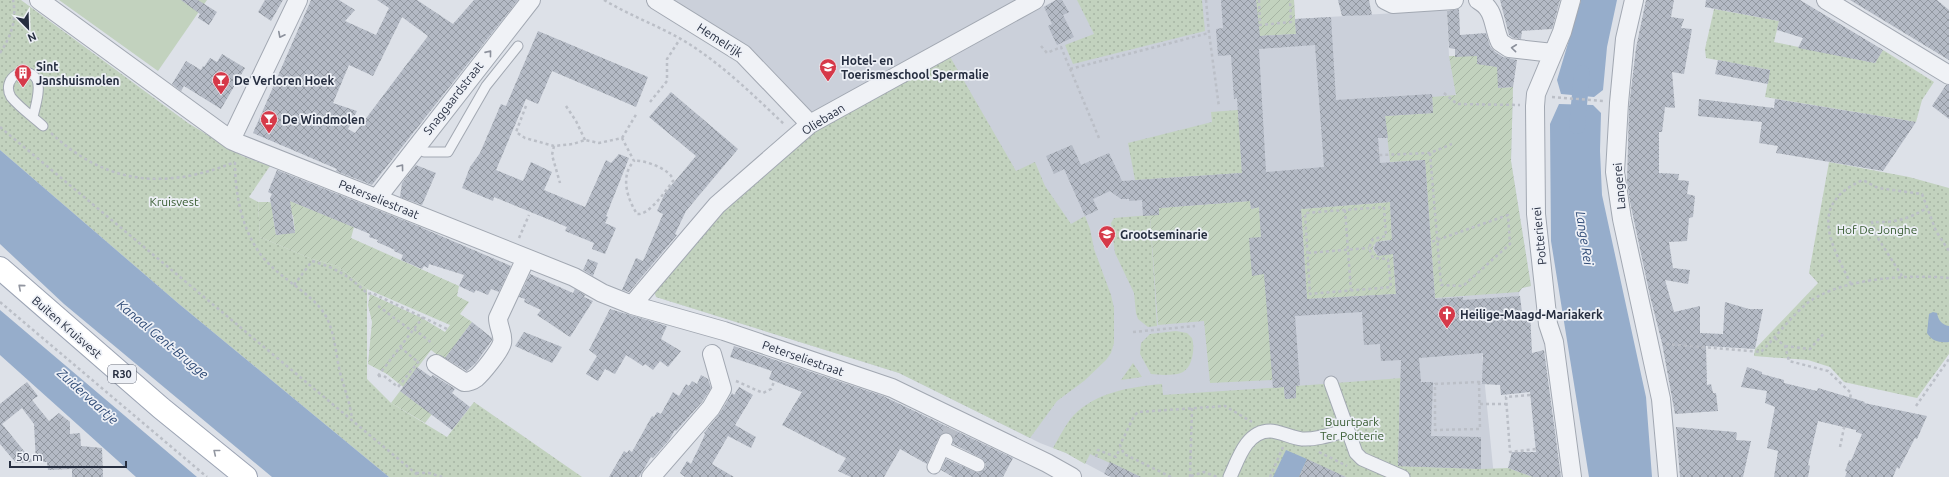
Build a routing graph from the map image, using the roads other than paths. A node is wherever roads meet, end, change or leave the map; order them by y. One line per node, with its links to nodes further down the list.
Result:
1 (39, 0): 18 (street)
2 (298, 0): 18 (street, one-way to 18)
3 (531, 0): 19 (street, Snaggaardstraat, one-way to 3)
4 (656, 0): 16 (street, Hemelrijk)
5 (1385, 0): 6 (street)
6 (1454, 0)
7 (1478, 0): 13 (street, one-way to 7)
8 (1571, 0): 13 (street, Potterierei)
9 (1634, 0): 40 (street, Langerei)
10 (1826, 0): 14 (street)
11 (1034, 1): 16 (street, Oliebaan)
12 (518, 46): 19 (lane)
13 (1553, 53): 39 (street, Potterierei)
14 (1949, 75)
15 (33, 117): 15 (lane); 17 (lane)
16 (810, 124): 24 (street, Oliebaan)
17 (43, 126)
18 (231, 140): 20 (street, Peterseliestraat)
19 (416, 146): 20 (street, Snaggaardstraat, one-way to 19)
20 (377, 198): 21 (street, Peterseliestraat)
21 (520, 255): 24 (street, Peterseliestraat); 26 (street)
22 (0, 268): 34 (main road, Buiten Kruisvest / R30, one-way to 22)
23 (0, 287): 33 (main road, Buiten Kruisvest / R30)
24 (632, 305): 29 (street, Peterseliestraat)
25 (715, 362): 35 (street)
26 (436, 364)
27 (1331, 383): 28 (street)
28 (1347, 430): 37 (street); 38 (street)
29 (949, 434): 30 (street); 31 (street); 32 (street, Peterseliestraat)
30 (978, 465)
31 (934, 467)
32 (1044, 470): 36 (street, Peterseliestraat)
33 (224, 477)
34 (246, 477)
35 (651, 477)
36 (1072, 477)
37 (1230, 477)
38 (1403, 477)
39 (1572, 477)
40 (1668, 477)

